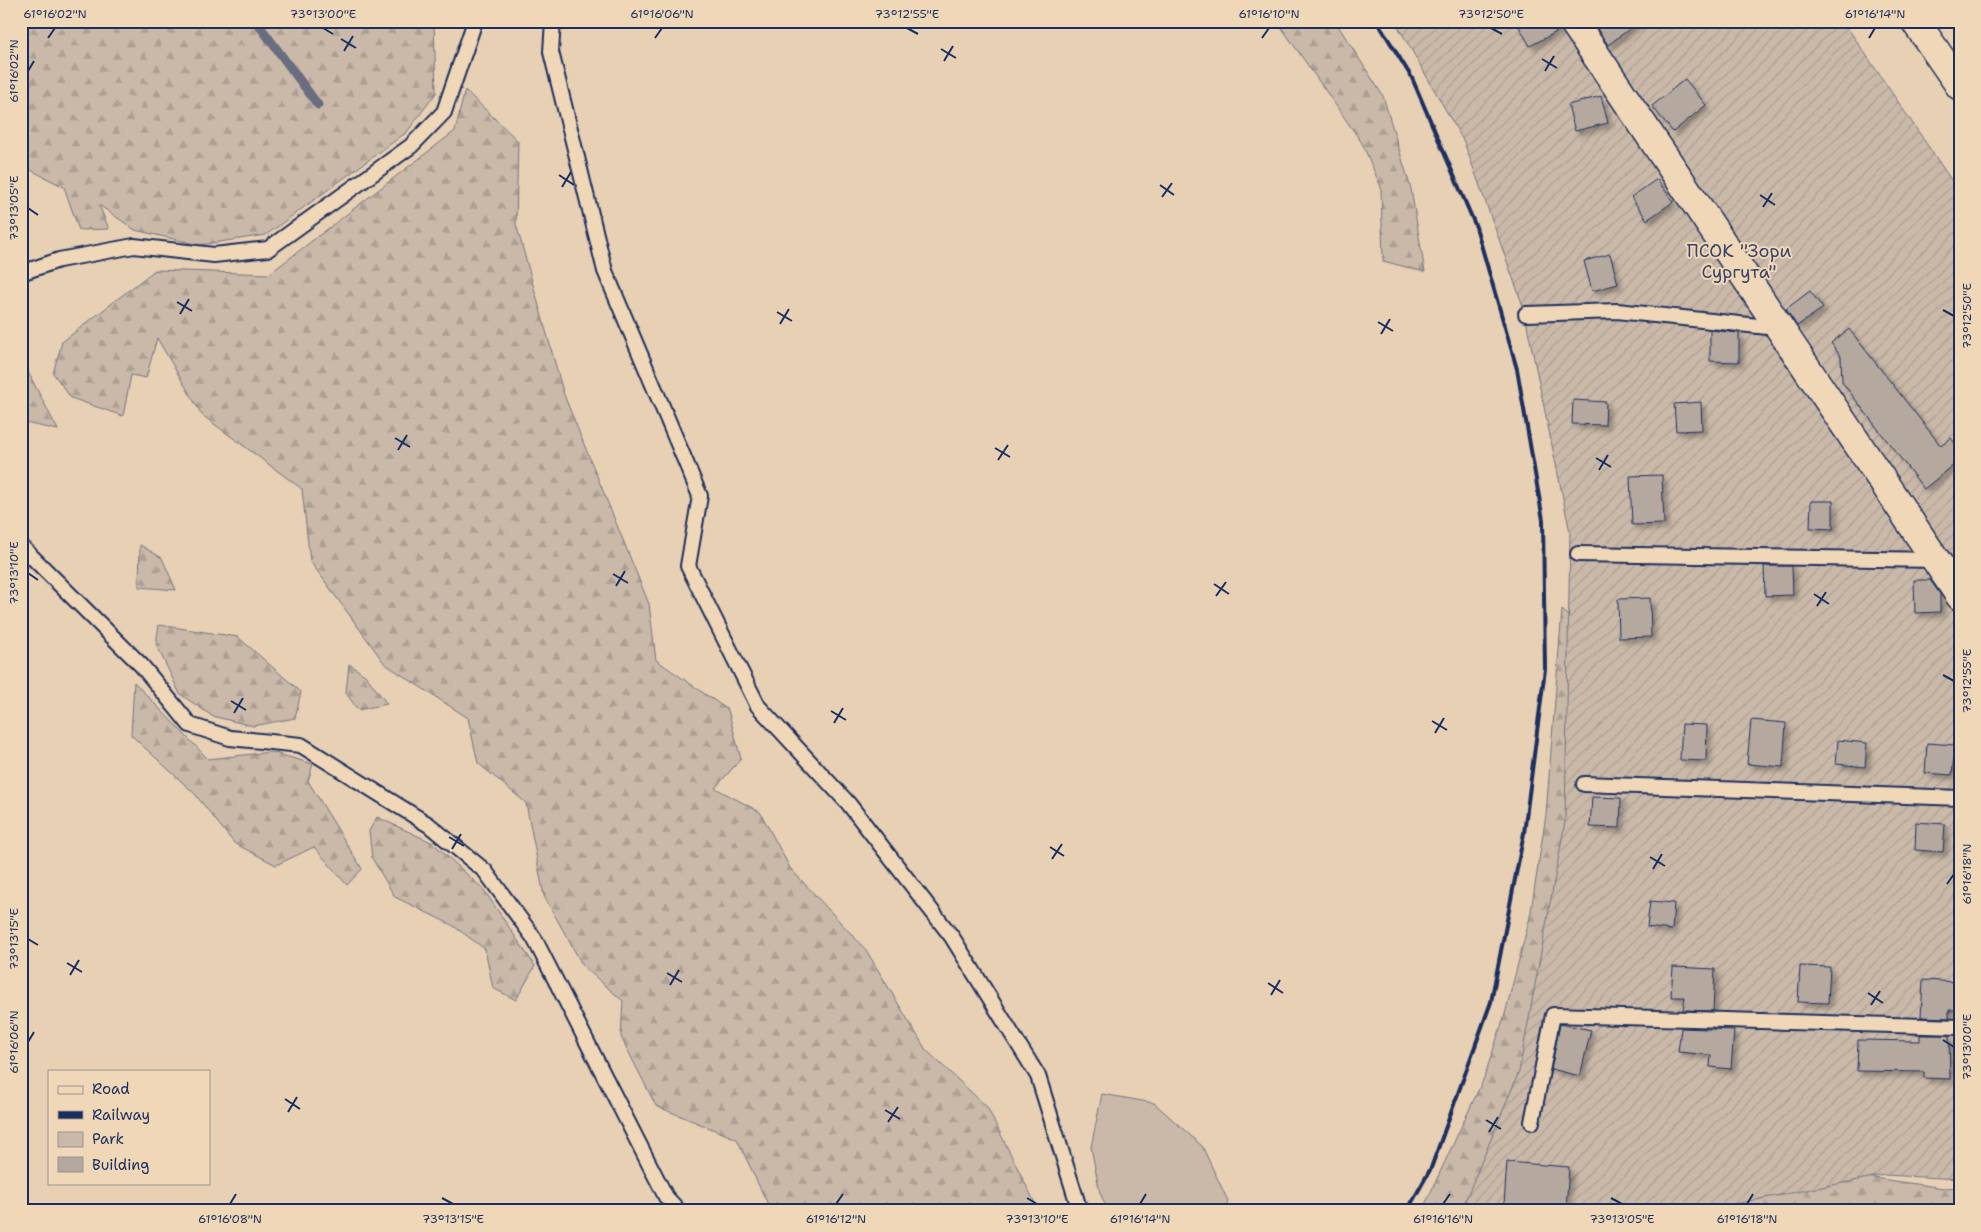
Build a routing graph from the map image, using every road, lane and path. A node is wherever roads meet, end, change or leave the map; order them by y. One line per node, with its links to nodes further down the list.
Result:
1 (476, 21): 6 (lane)
2 (553, 21): 18 (lane)
3 (1573, 21): 8 (street)
4 (1915, 21): 5 (street)
5 (1960, 86)
6 (21, 274)
7 (1526, 314): 8 (lane)
8 (1777, 328): 11 (street)
9 (21, 546): 17 (lane)
10 (1578, 554): 11 (lane)
11 (1936, 560): 12 (street)
12 (1960, 596)
13 (1584, 784): 14 (lane)
14 (1960, 798)
15 (1960, 1027): 16 (lane)
16 (1532, 1122)
17 (679, 1211)
18 (1080, 1211)

